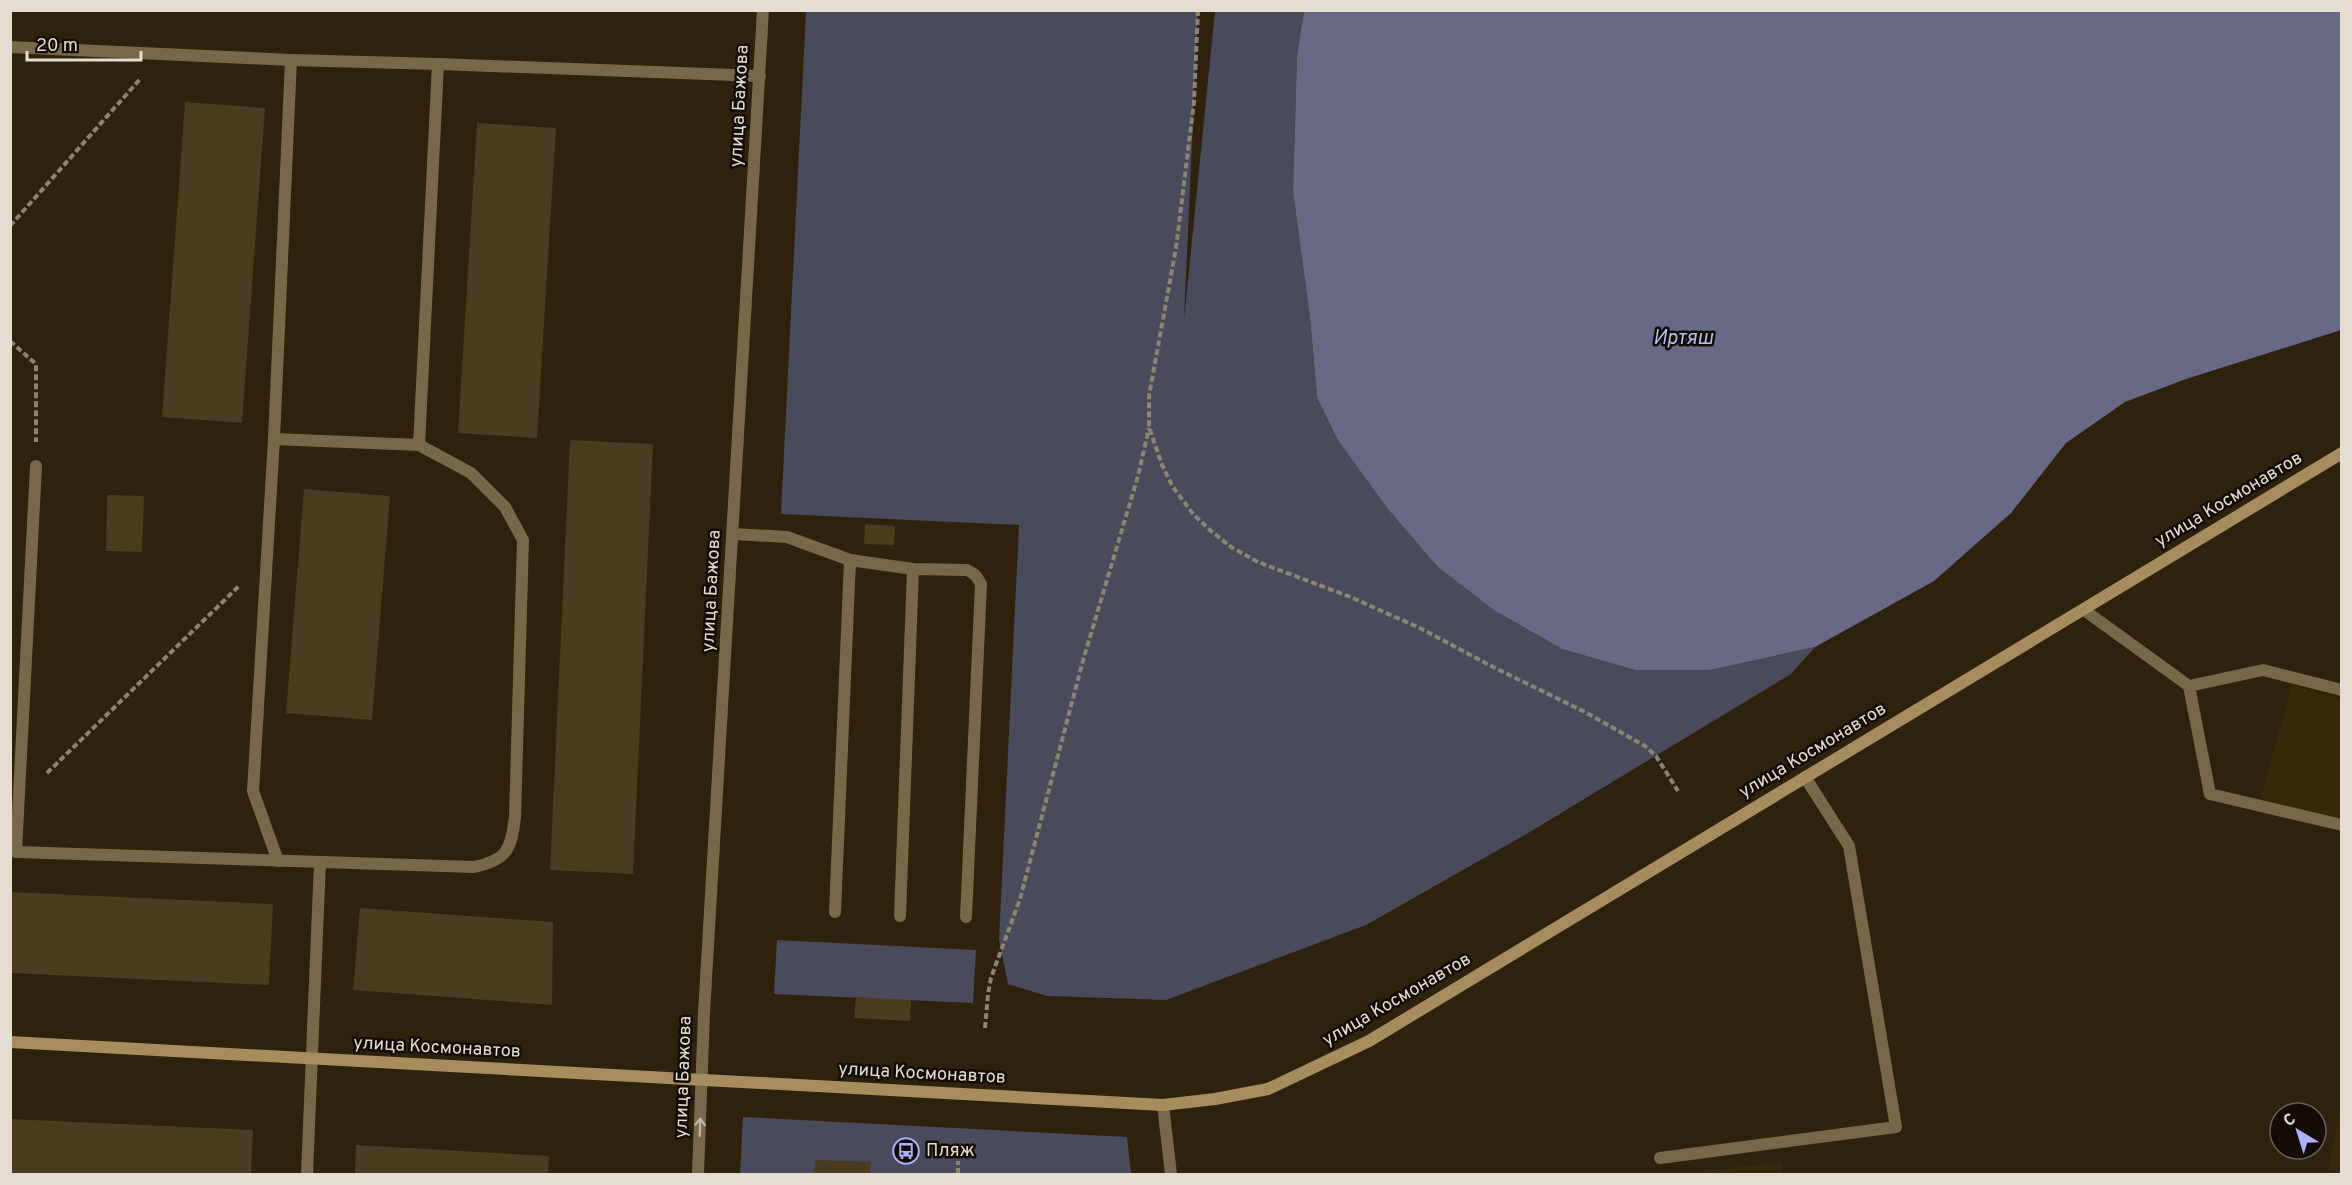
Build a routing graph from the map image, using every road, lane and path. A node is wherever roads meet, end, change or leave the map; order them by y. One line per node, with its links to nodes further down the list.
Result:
1 (763, 10): 7 (street, улица Бажова)
2 (1198, 10): 10 (path)
3 (10, 47): 4 (street)
4 (163, 54): 5 (street); 8 (path)
5 (291, 60): 6 (street); 11 (street)
6 (438, 64): 7 (street); 12 (street)
7 (760, 76): 15 (street, улица Бажова)
8 (10, 226)
9 (10, 341): 14 (path)
10 (1149, 427): 23 (path); 31 (path)
11 (274, 439): 12 (street); 16 (street)
12 (419, 445): 27 (street)
13 (2342, 453): 19 (street, улица Космонавтов)
14 (36, 466): 24 (street)
15 (733, 534): 17 (street); 34 (street, улица Бажова)
16 (267, 559): 24 (path); 26 (street)
17 (850, 560): 18 (street); 28 (street)
18 (913, 569): 29 (street); 30 (street)
19 (2084, 609): 20 (street); 22 (street, улица Космонавтов)
20 (2189, 686): 21 (street); 25 (street)
21 (2342, 690)
22 (1805, 777): 35 (street, улица Космонавтов); 36 (street)
23 (1678, 792)
24 (19, 801): 26 (street)
25 (2342, 825)
26 (278, 861): 27 (street)
27 (320, 862): 33 (street)
28 (835, 912)
29 (900, 916)
30 (966, 917)
31 (985, 1028)
32 (10, 1042): 33 (street, улица Космонавтов)
33 (311, 1060): 34 (street, улица Космонавтов); 38 (street)
34 (702, 1080): 35 (street, улица Космонавтов); 39 (street, улица Бажова, one-way to 34)
35 (1163, 1105): 41 (street)
36 (1660, 1158)
37 (958, 1161): 40 (path)
38 (307, 1174)
39 (698, 1174)
40 (958, 1174)
41 (1171, 1174)

